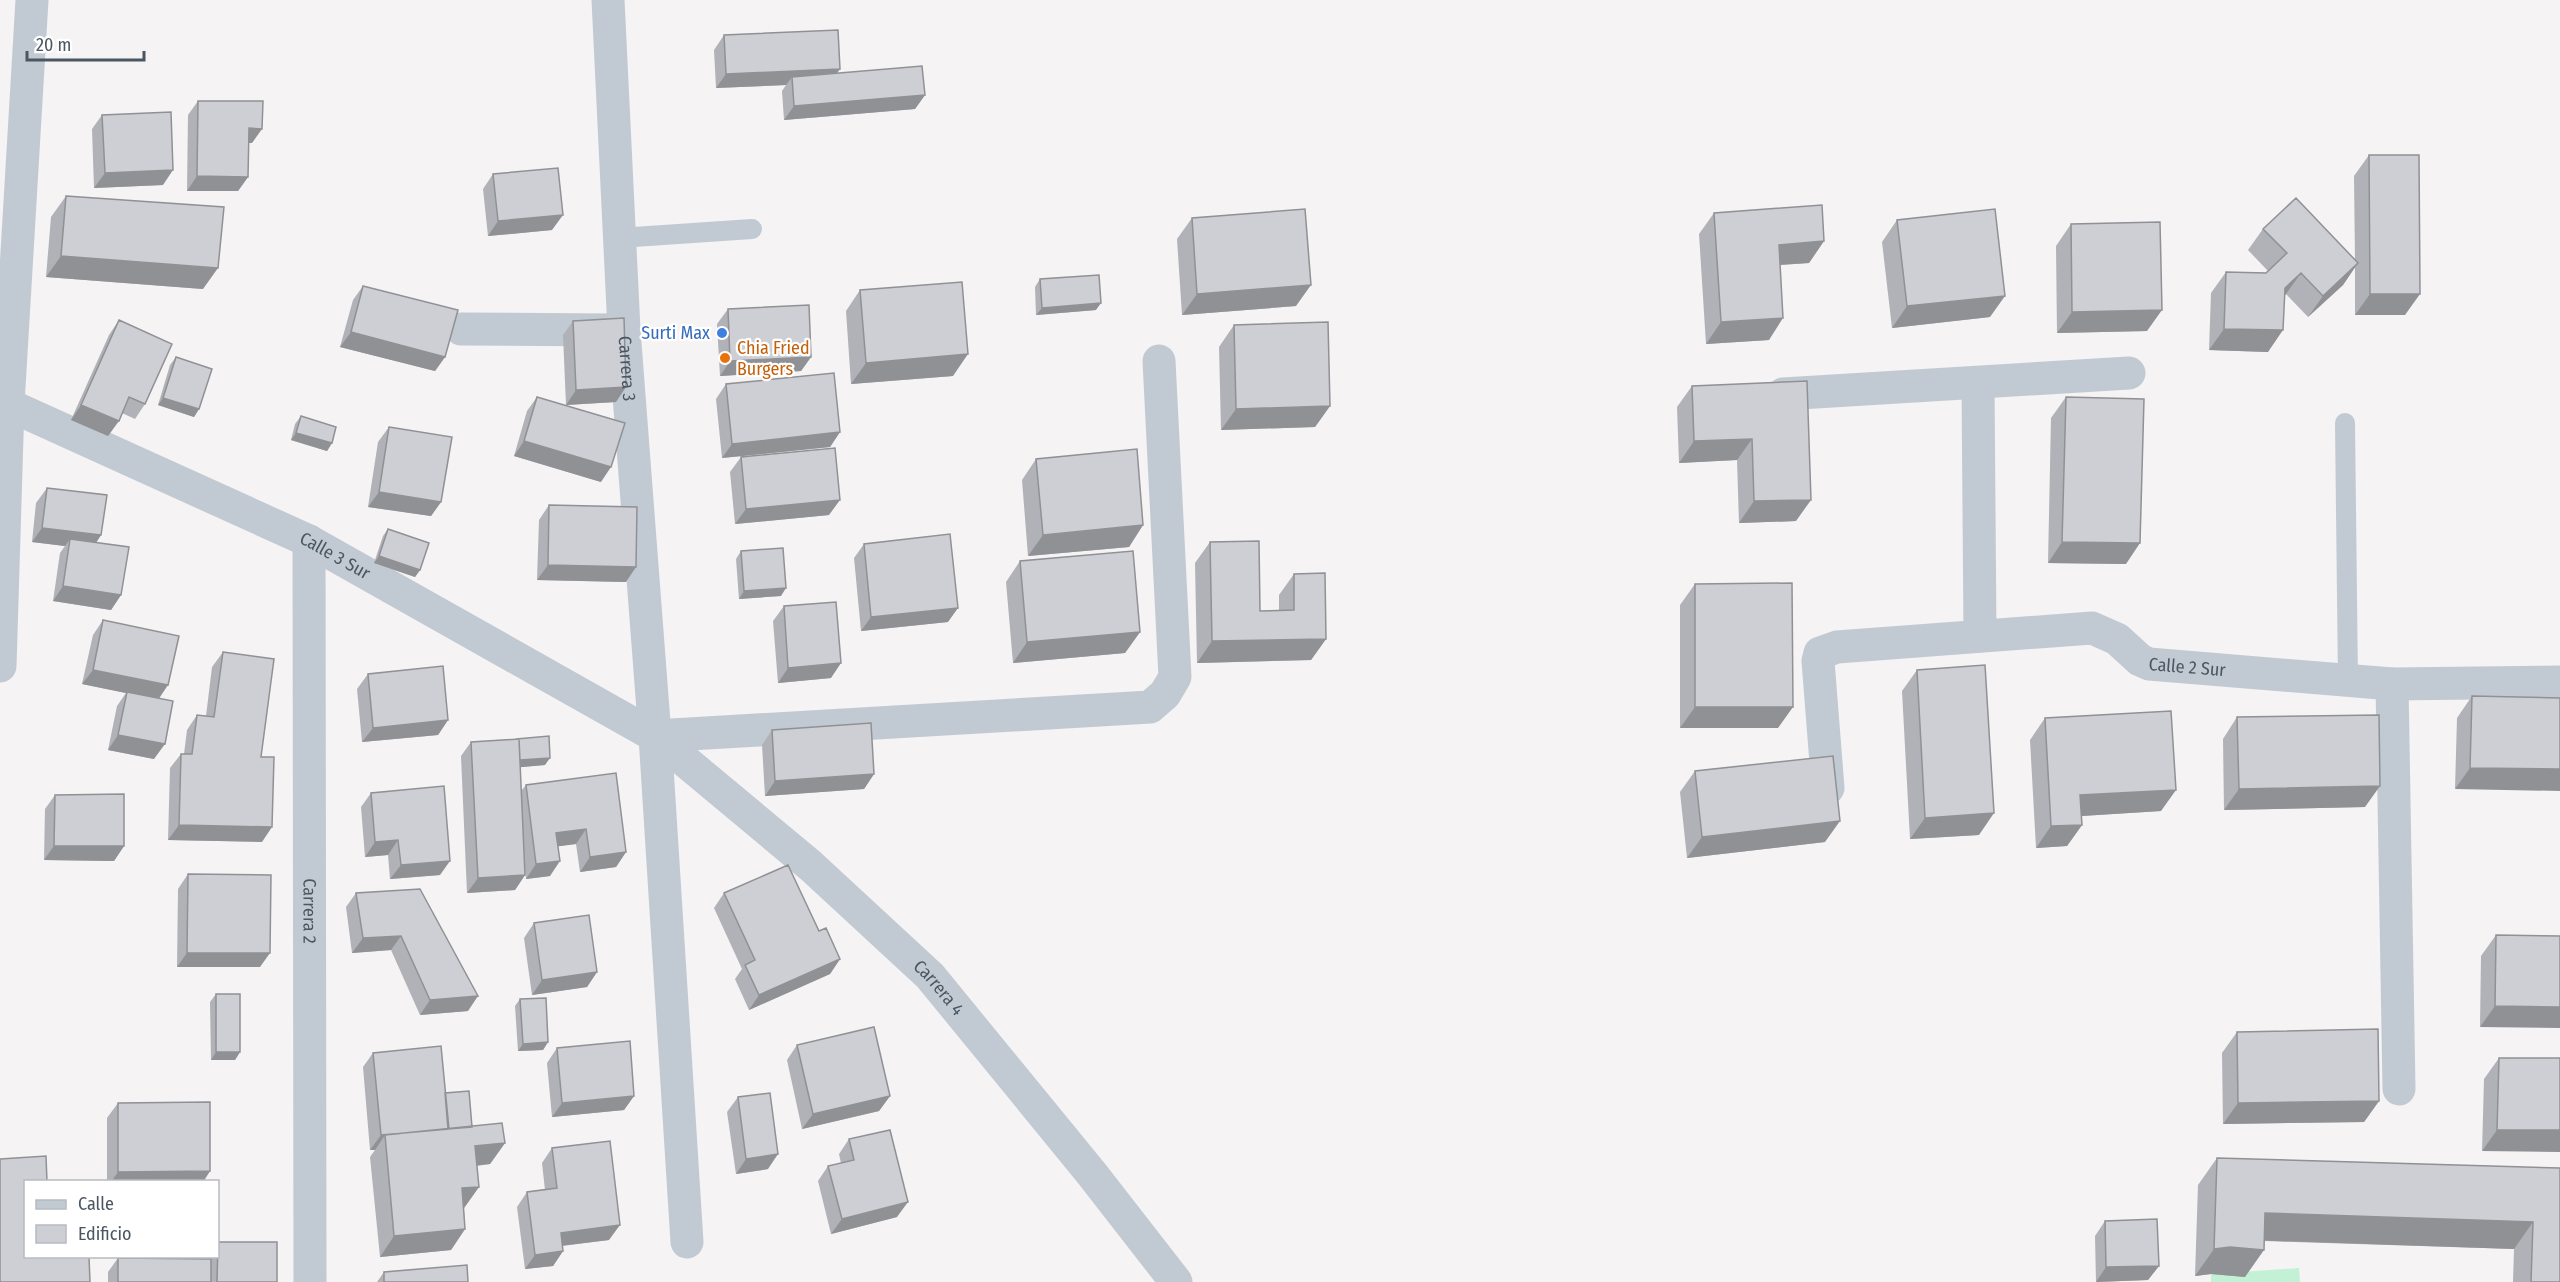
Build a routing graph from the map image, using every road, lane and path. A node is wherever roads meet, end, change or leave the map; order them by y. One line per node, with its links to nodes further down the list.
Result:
1 (32, 0): 11 (street)
2 (608, 0): 4 (street, Carrera 3)
3 (752, 229): 4 (lane)
4 (619, 238): 6 (street, Carrera 3)
5 (461, 330): 6 (street)
6 (624, 330): 19 (street, Carrera 3)
7 (1159, 361): 19 (street)
8 (2129, 373): 9 (street)
9 (1978, 383): 10 (street); 14 (street)
10 (1783, 394)
11 (4, 403): 13 (street, Calle 3 Sur); 15 (street)
12 (2345, 423): 16 (lane)
13 (309, 541): 19 (street, Calle 3 Sur); 23 (street, Carrera 2)
14 (1980, 636): 16 (street, Calle 2 Sur); 20 (street, Calle 2 Sur)
15 (0, 666)
16 (2348, 681): 18 (street, Calle 2 Sur)
17 (2560, 682): 18 (street, Calle 2 Sur)
18 (2392, 684): 21 (street)
19 (655, 736): 22 (street, Carrera 3); 24 (street, Carrera 4)
20 (1828, 788)
21 (2399, 1089)
22 (687, 1242)
23 (310, 1282)
24 (1176, 1282)

